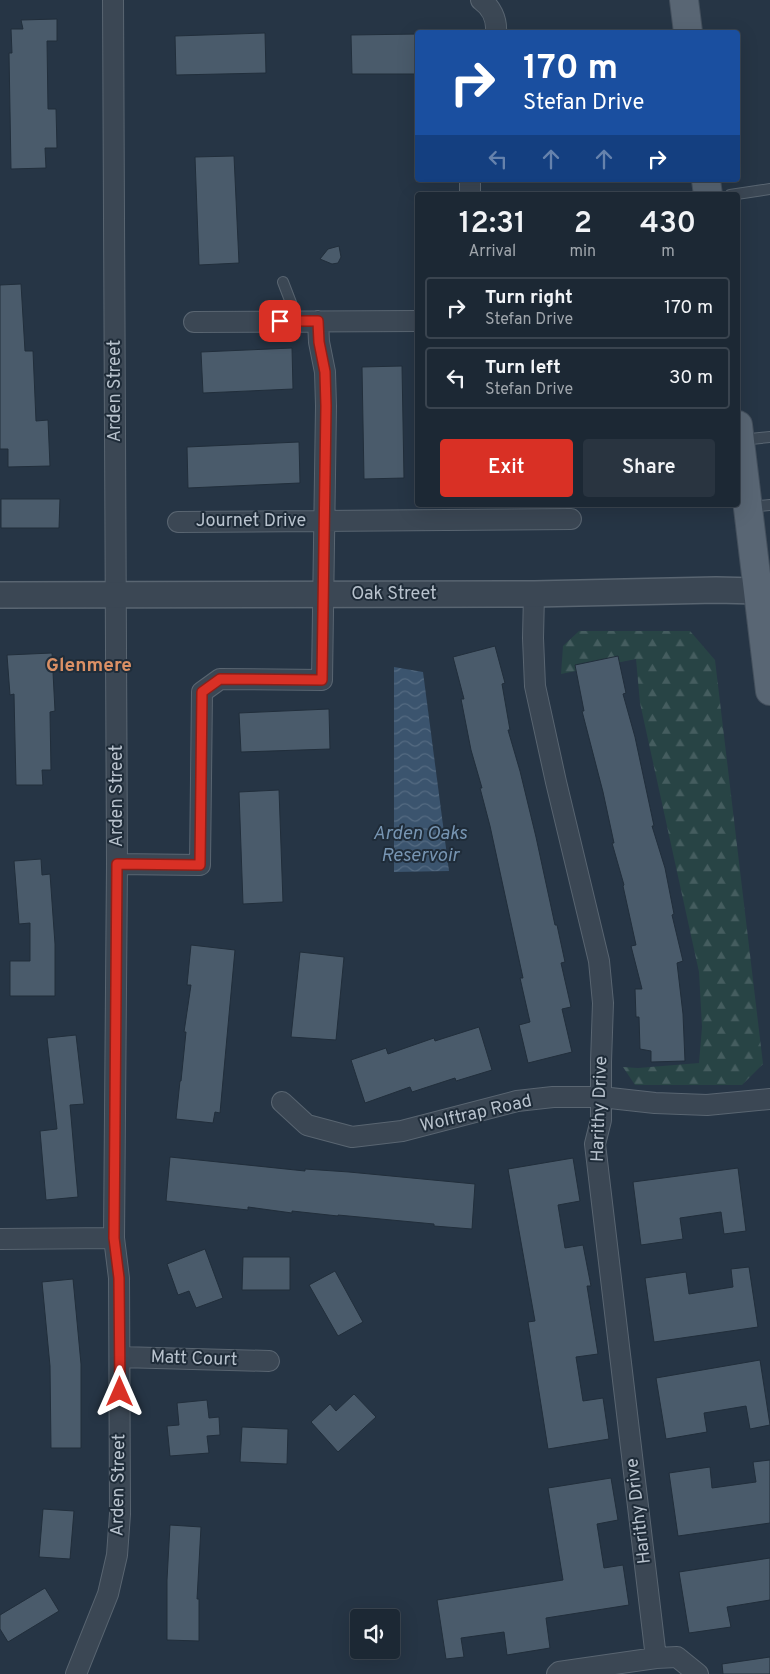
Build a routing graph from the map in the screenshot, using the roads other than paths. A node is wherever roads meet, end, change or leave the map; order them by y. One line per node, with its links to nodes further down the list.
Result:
1 (113, 0): 22 (street, Arden Street)
2 (481, 0): 4 (street)
3 (684, 0): 5 (main road)
4 (496, 30)
5 (688, 30)
6 (770, 189): 7 (lane)
7 (740, 194)
8 (283, 282): 9 (lane)
9 (298, 321): 10 (street); 12 (street)
10 (318, 321): 11 (street); 18 (street, Journet Drive)
11 (415, 321)
12 (194, 322)
13 (740, 433): 14 (lane)
14 (770, 437)
15 (740, 440): 16 (main road)
16 (759, 506): 20 (main road)
17 (571, 519): 18 (street, Journet Drive)
18 (324, 521): 19 (street, Journet Drive); 23 (street, Journet Drive)
19 (178, 522)
20 (758, 590): 21 (street, Oak Street); 25 (main road)
21 (534, 594): 23 (street, Oak Street); 27 (street, Harithy Drive)
22 (116, 595): 23 (street, Oak Street); 24 (street, Oak Street); 26 (street, Arden Street)
23 (324, 595): 26 (street, Journet Drive)
24 (0, 596)
25 (770, 687)
26 (117, 864): 30 (street, Arden Street)
27 (601, 1097): 28 (street, Wolftrap Road); 29 (street, Wolftrap Road); 34 (street, Harithy Drive)
28 (770, 1099)
29 (282, 1102)
30 (114, 1238): 31 (street); 32 (street, Arden Street)
31 (0, 1239)
32 (120, 1357): 33 (street, Matt Court); 35 (street, Arden Street)
33 (268, 1361)
34 (656, 1658): 36 (street); 37 (street)
35 (76, 1674)
36 (557, 1674)
37 (698, 1674)

